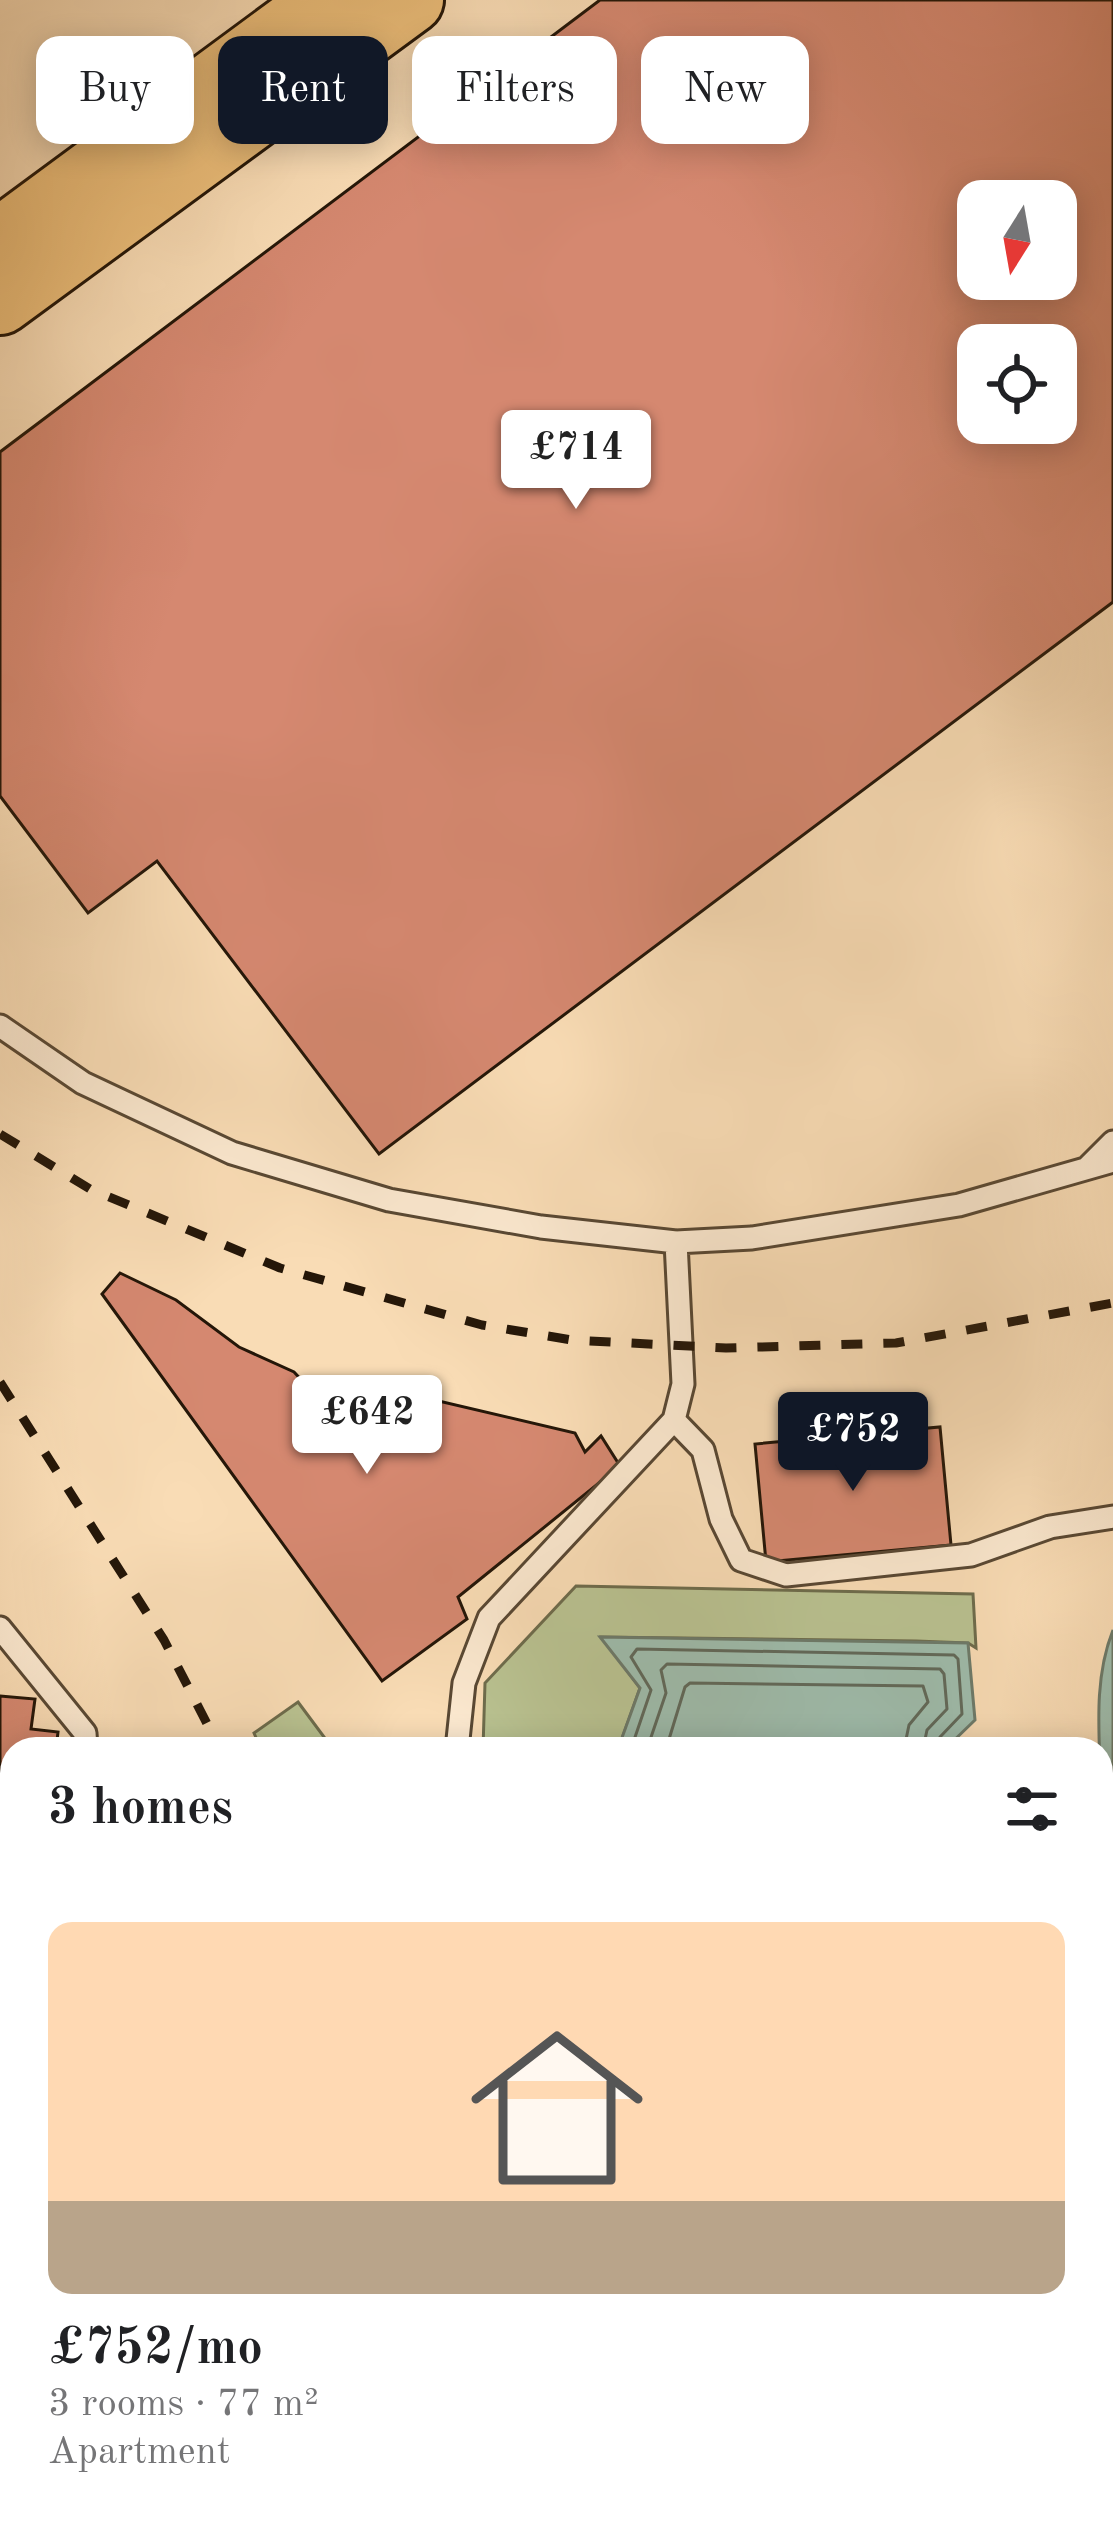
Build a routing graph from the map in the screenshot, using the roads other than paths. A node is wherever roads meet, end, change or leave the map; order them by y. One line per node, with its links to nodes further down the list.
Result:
1 (328, 0): 3 (highway)
2 (410, 0): 4 (highway)
3 (0, 242)
4 (0, 301)
5 (0, 1026): 9 (lane)
6 (1113, 1142): 8 (lane)
7 (1113, 1161): 8 (lane)
8 (1088, 1167): 9 (lane)
9 (676, 1242): 10 (lane)
10 (674, 1420): 11 (lane); 14 (lane)
11 (1113, 1517)
12 (0, 1628): 13 (lane)
13 (85, 1737)
14 (458, 1737)
15 (1113, 2403): 16 (lane)
16 (1113, 2427)

